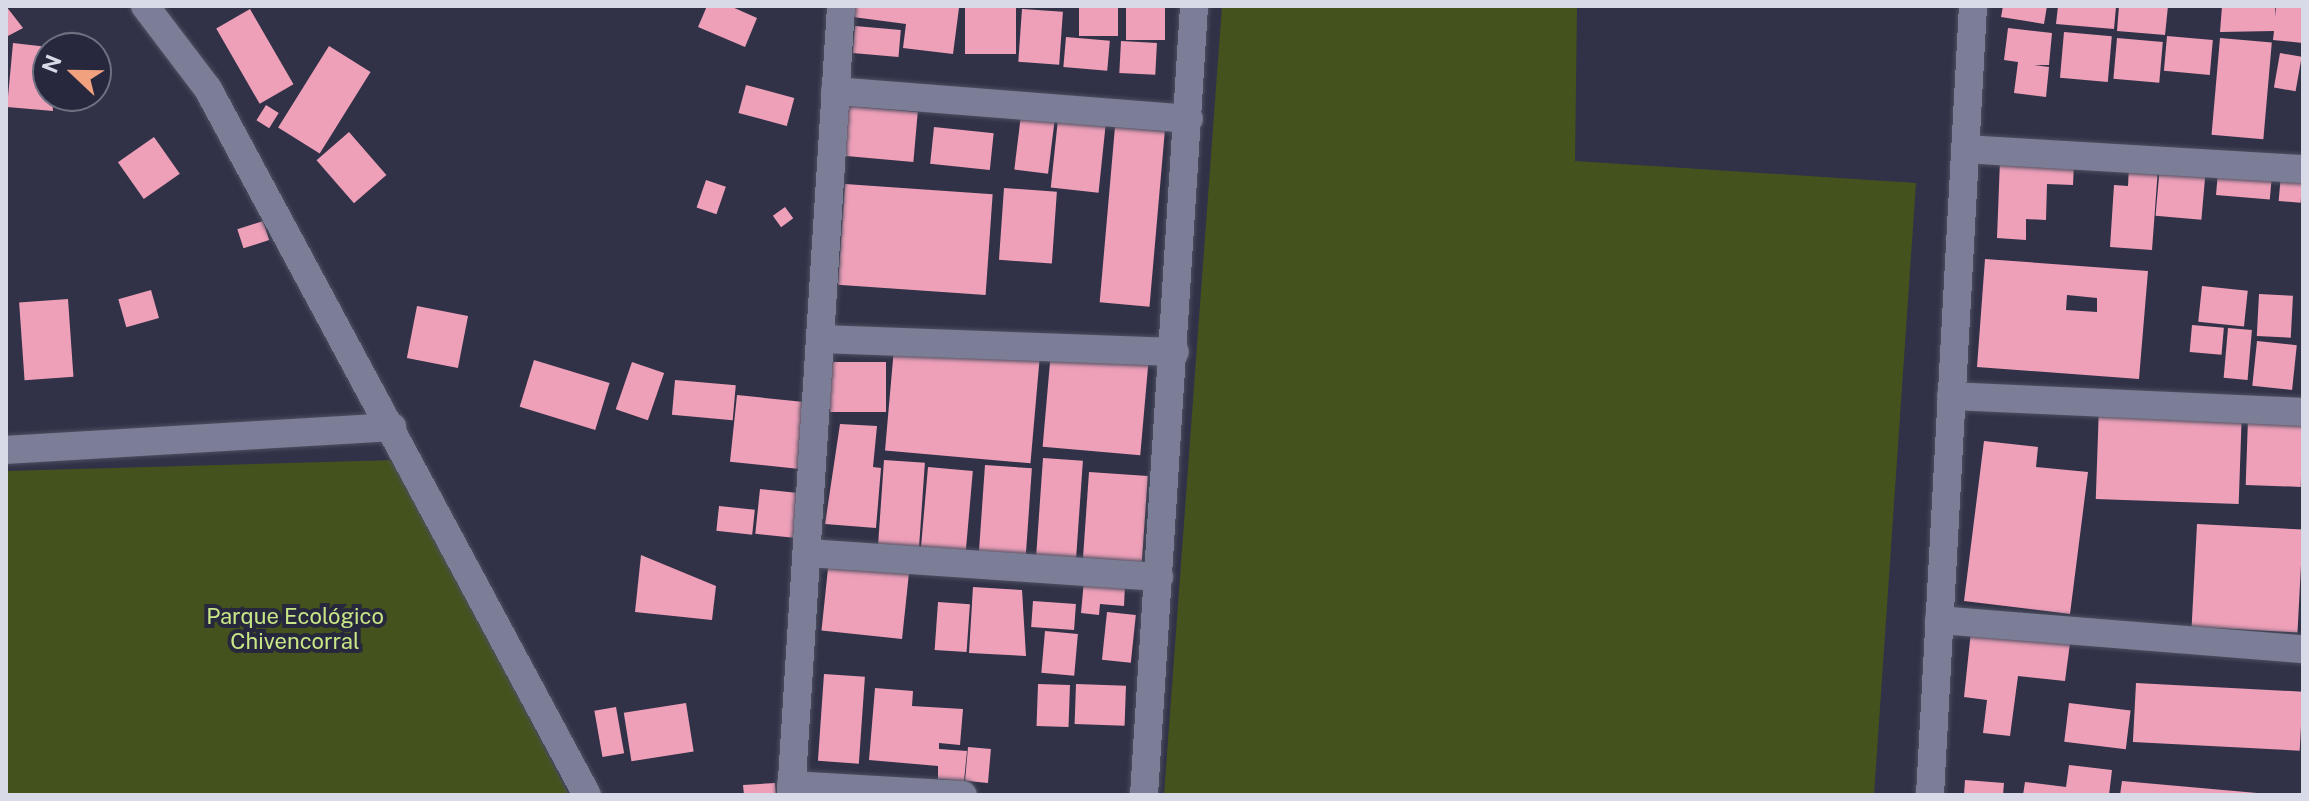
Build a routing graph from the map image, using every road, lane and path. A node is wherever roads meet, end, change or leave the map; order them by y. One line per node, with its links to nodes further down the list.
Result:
1 (145, 6): 13 (street)
2 (841, 6): 5 (street)
3 (1194, 6): 6 (street)
4 (1973, 6): 7 (street)
5 (835, 91): 6 (street); 9 (street)
6 (1189, 119): 10 (street)
7 (1965, 149): 8 (street); 11 (street)
8 (2303, 169)
9 (821, 339): 10 (street); 15 (street)
10 (1175, 352): 16 (street)
11 (1951, 396): 12 (street); 17 (street)
12 (2303, 412)
13 (392, 427): 14 (street); 20 (street)
14 (6, 450)
15 (807, 553): 16 (street); 19 (street)
16 (1159, 577): 22 (street)
17 (1939, 620): 18 (street); 23 (street)
18 (2303, 649)
19 (791, 790): 21 (street)
20 (587, 795)
21 (963, 795)
22 (1144, 795)
23 (1930, 795)

